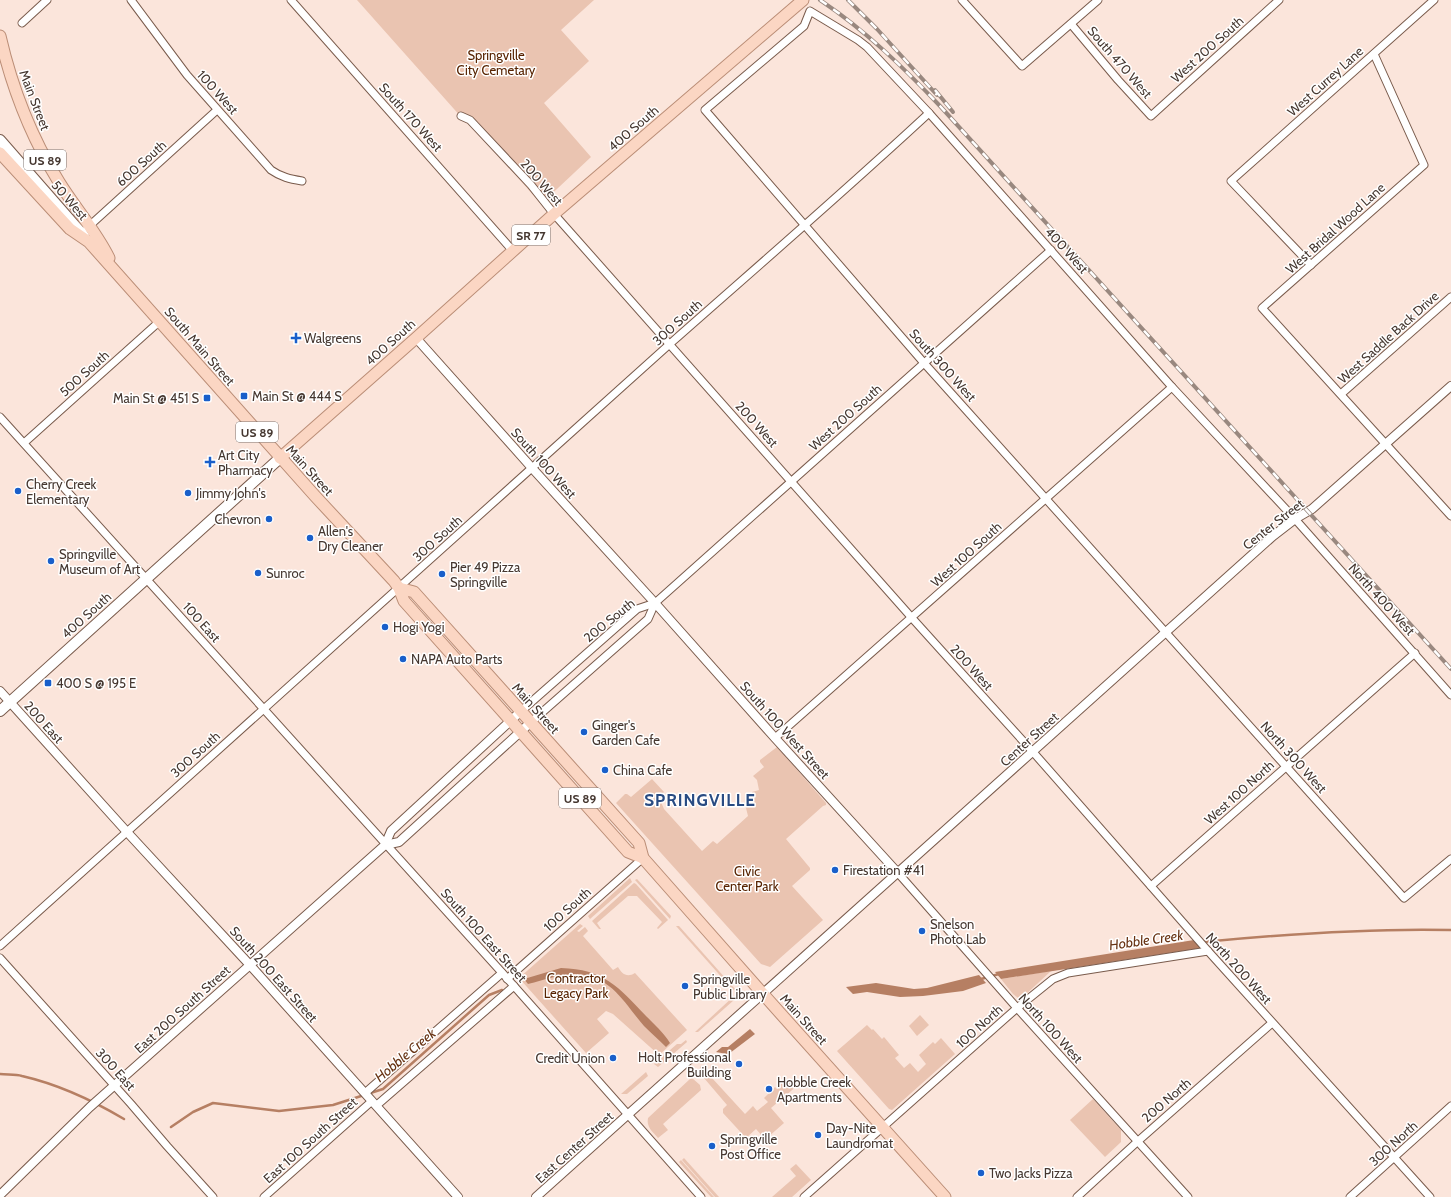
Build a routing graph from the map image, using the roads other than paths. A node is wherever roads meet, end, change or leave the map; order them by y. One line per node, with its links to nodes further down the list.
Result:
1 (47, 0): 10 (street)
2 (131, 0): 14 (street, 100 West)
3 (291, 0): 26 (street, South 170 West)
4 (803, 0): 21 (main road, 400 South / SR 77)
5 (962, 0): 11 (street)
6 (1098, 0): 11 (street)
7 (1279, 0): 17 (street, West 200 South)
8 (1434, 0): 13 (street, West Currey Lane)
9 (810, 11): 15 (street, 400 West); 22 (street, South 300 West)
10 (22, 23)
11 (1071, 24): 17 (street, South 470 West)
12 (0, 36): 23 (main road, Main Street / US 89)
13 (1374, 54): 27 (street, West Bridal Wood Lane); 27 (street, West Currey Lane)
14 (217, 110): 20 (street, 100 West); 23 (street, 600 South)
15 (930, 113): 22 (street, 300 South); 25 (street, 400 West)
16 (461, 116): 21 (street, 200 West)
17 (1150, 116)
18 (0, 140): 23 (main road, 50 West)
19 (0, 153): 24 (main road, Main Street / US 89)
20 (302, 181)
21 (554, 214): 26 (main road, 400 South / SR 77); 33 (street, 200 West)
22 (804, 225): 33 (street, 300 South); 34 (street, South 300 West)
23 (85, 229): 24 (main road, 50 West); 28 (main road, Main Street / US 89)
24 (89, 242): 28 (main road, Main Street / US 89)
25 (1051, 250): 34 (street, West 200 South); 36 (street, 400 West)
26 (513, 251): 32 (main road, 400 South / SR 77)
27 (1311, 265): 37 (street, West Bridal Wood Lane)
28 (115, 271): 30 (main road, Main Street / US 89)
29 (1451, 297): 37 (street, West Saddle Back Drive)
30 (144, 304): 31 (main road, South Main Street / US 89)
31 (160, 321): 38 (main road, South Main Street / US 89); 40 (street, 500 South)
32 (416, 338): 42 (main road, 400 South / SR 77); 43 (street, South 100 West)
33 (670, 344): 43 (street, 300 South); 44 (street, 200 West)
34 (924, 363): 44 (street, West 200 South); 45 (street, South 300 West)
35 (1451, 386): 41 (street, Center Street)
36 (1172, 387): 45 (street, West 100 South); 47 (street, 400 West)
37 (1341, 394): 41 (street)
38 (234, 406): 42 (main road, Main Street / US 89)
39 (0, 417): 40 (street, 100 East)
40 (24, 443): 48 (street, 100 East)
41 (1387, 444): 46 (street); 47 (street, Center Street)
42 (280, 458): 48 (main road, 400 South); 49 (main road, Main Street / US 89)
43 (532, 468): 49 (street, 300 South); 50 (street, South 100 West)
44 (792, 481): 50 (street, West 200 South); 51 (street, 200 West)
45 (1046, 498): 51 (street, West 100 South); 52 (street, South 300 West)
46 (1451, 516)
47 (1295, 519): 52 (street, Center Street); 53 (street, North 400 West)
48 (147, 579): 56 (main road, 400 South); 57 (street, 100 East)
49 (399, 588): 57 (street, 300 South); 59 (main road, Main Street / US 89); 60 (main road, Main Street / US 89)
50 (655, 602): 59 (street, 200 South); 61 (street, 200 South); 63 (street, South 100 West Street)
51 (912, 618): 63 (street, West 100 South); 64 (street, 200 West)
52 (1166, 632): 64 (street, Center Street); 65 (street, North 300 West)
53 (1415, 653): 55 (street, North 400 West); 65 (street, West 100 North)
54 (0, 691): 56 (street, 200 East)
55 (1451, 695)
56 (10, 702): 58 (main road, 400 South); 66 (street, 200 East)
57 (263, 709): 67 (street, 300 South); 68 (street, 100 East)
58 (0, 711)
59 (520, 712): 60 (street, 200 South); 61 (main road, Main Street / US 89)
60 (511, 721): 62 (main road, Main Street / US 89); 68 (street, 200 South)
61 (530, 723): 62 (street, 200 South); 69 (main road, Main Street / US 89)
62 (521, 732): 68 (street, 200 South); 69 (main road, Main Street / US 89)
63 (775, 738): 71 (street, South 100 West Street)
64 (1033, 752): 71 (street, Center Street); 72 (street, North 200 West)
65 (1286, 767): 70 (street, North 300 West); 72 (street, West 100 North)
66 (70, 769): 67 (street, South 200 East Street)
67 (127, 832): 73 (street, 300 South); 76 (street, South 200 East Street)
68 (385, 845): 76 (street, East 200 South Street); 77 (street, South 100 East Street)
69 (643, 858): 78 (street, 100 South); 80 (main road, Main Street / US 89)
70 (1451, 859)
71 (898, 873): 80 (street, Center Street); 81 (street, North 100 West)
72 (1151, 886): 74 (street, North 200 West)
73 (0, 946)
74 (1208, 951): 81 (street, 100 North); 82 (street, North 200 West)
75 (0, 958): 83 (street, 300 East)
76 (249, 964): 83 (street, East 200 South Street); 84 (street, South 200 East Street)
77 (502, 973): 78 (street, South 100 East Street); 84 (street, East 100 South Street)
78 (507, 979): 79 (street, South 100 East Street)
79 (514, 986): 85 (street, East 100 South Street); 87 (street, South 100 East Street)
80 (763, 994): 87 (street, Center Street); 88 (main road, Main Street / US 89)
81 (1017, 1008): 88 (street, 100 North); 89 (street, North 100 West)
82 (1272, 1023): 89 (street, 200 North); 90 (street, North 200 West)
83 (115, 1086): 91 (street, East 200 South Street); 92 (street, 300 East)
84 (365, 1093): 85 (street, South 200 East Street)
85 (373, 1102): 93 (street, East 100 South Street); 94 (street, South 200 East Street)
86 (1451, 1106): 90 (street, 300 North)
87 (628, 1115): 95 (street, East Center Street); 96 (street, South 100 East Street)
88 (883, 1128): 97 (street, 100 North); 98 (main road, Main Street / US 89)
89 (1137, 1142): 99 (street, 200 North); 100 (street, North 100 West)
90 (1394, 1158): 101 (street, 300 North); 102 (street, North 200 West)
91 (0, 1195)
92 (213, 1197)
93 (264, 1197)
94 (458, 1197)
95 (536, 1197)
96 (701, 1197)
97 (804, 1197)
98 (945, 1197)
99 (1077, 1197)
100 (1188, 1197)
101 (1350, 1197)
102 (1430, 1197)

